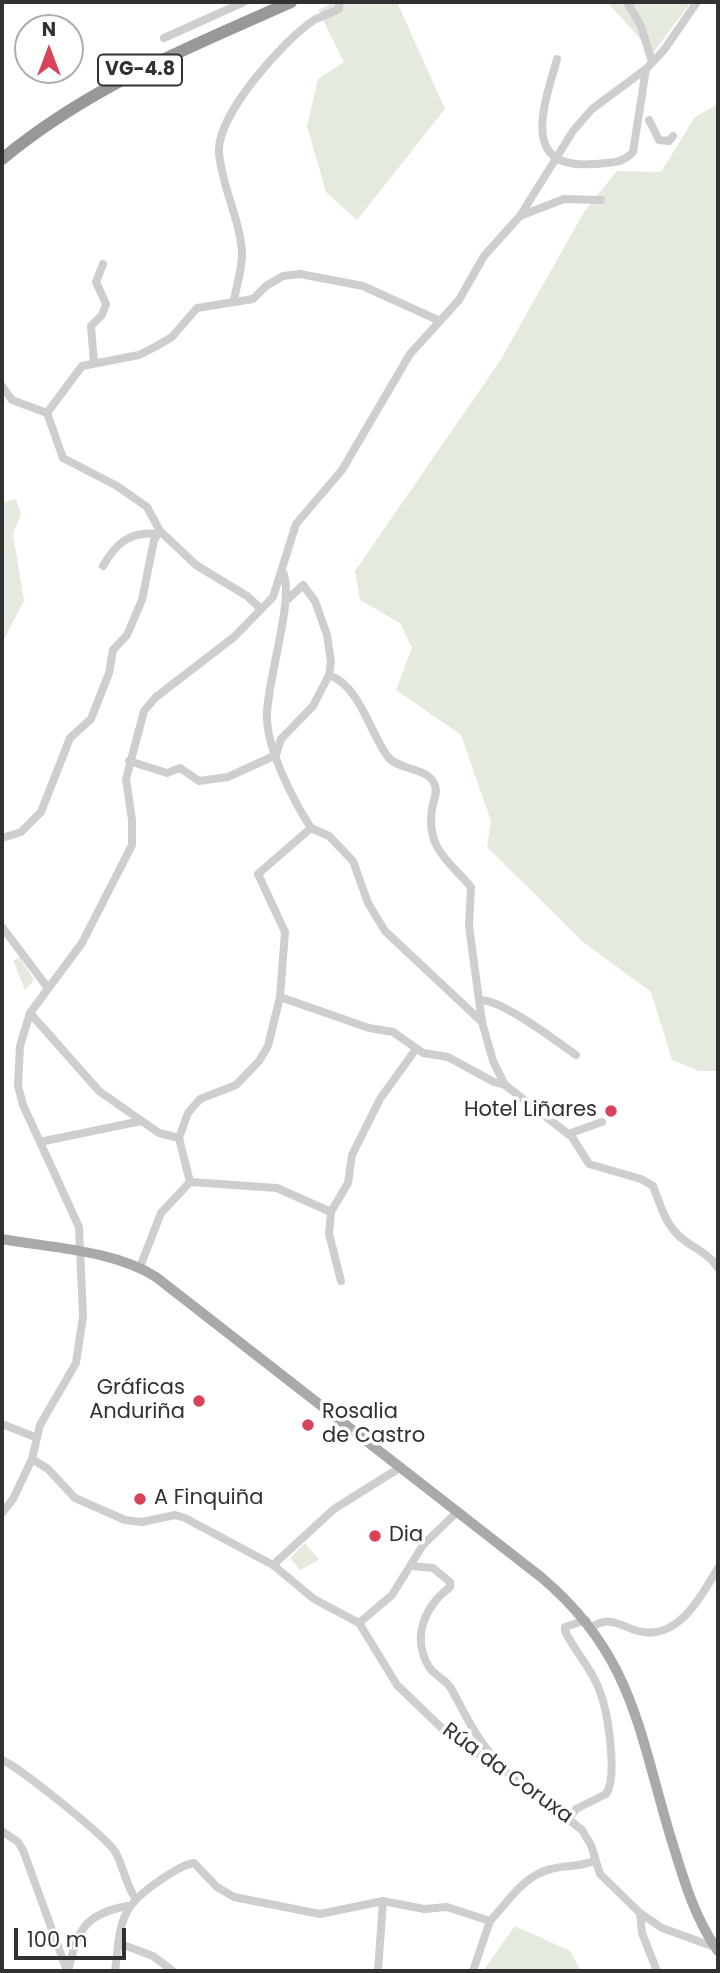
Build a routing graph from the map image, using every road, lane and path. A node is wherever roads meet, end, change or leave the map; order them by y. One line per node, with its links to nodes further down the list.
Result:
1 (244, 2): 6 (street)
2 (291, 2): 13 (highway, VG-4.8)
3 (627, 2): 8 (street)
4 (697, 2): 8 (street)
5 (340, 4): 18 (street)
6 (164, 38)
7 (557, 59): 14 (street)
8 (649, 65): 10 (street); 14 (street)
9 (654, 109): 11 (street)
10 (638, 117): 11 (street); 14 (street)
11 (649, 120): 12 (street)
12 (673, 136)
13 (2, 159)
14 (556, 159): 16 (street)
15 (601, 200): 16 (street)
16 (520, 216): 19 (street)
17 (103, 264): 20 (street)
18 (234, 300): 19 (street); 20 (street)
19 (440, 321): 25 (street)
20 (94, 363): 22 (street)
21 (2, 386): 22 (street)
22 (47, 413): 23 (street)
23 (159, 533): 24 (street); 27 (street); 32 (street)
24 (103, 566)
25 (282, 571): 26 (street); 27 (street)
26 (288, 599): 28 (street); 29 (street)
27 (261, 609): 30 (street)
28 (329, 675): 29 (street); 36 (street)
29 (276, 755): 30 (street); 31 (street)
30 (129, 761): 34 (street)
31 (311, 828): 35 (street); 38 (street)
32 (2, 838)
33 (2, 928): 34 (street)
34 (48, 988): 37 (street)
35 (280, 997): 39 (street); 45 (street)
36 (481, 1000): 38 (street); 40 (street)
37 (30, 1013): 42 (street); 46 (street)
38 (482, 1022): 41 (street)
39 (416, 1049): 41 (street); 48 (street)
40 (576, 1055)
41 (505, 1084): 44 (street)
42 (141, 1121): 45 (street); 46 (street)
43 (601, 1122): 44 (street)
44 (568, 1134): 52 (street)
45 (179, 1138): 47 (street)
46 (40, 1142): 50 (street)
47 (190, 1182): 48 (street); 51 (street)
48 (331, 1212): 53 (street)
49 (2, 1239): 50 (main road)
50 (83, 1254): 51 (main road); 55 (street)
51 (140, 1267): 57 (main road)
52 (718, 1268)
53 (341, 1281)
54 (2, 1424): 55 (street)
55 (35, 1437): 56 (street)
56 (32, 1460): 59 (street); 60 (street)
57 (401, 1467): 58 (main road); 60 (street)
58 (458, 1511): 61 (street); 64 (main road)
59 (2, 1513)
60 (273, 1565): 63 (street)
61 (412, 1566): 63 (street); 66 (street)
62 (718, 1568): 64 (street)
63 (359, 1623): 66 (street, Rúa da Coruxa)
64 (589, 1623): 67 (street); 76 (main road)
65 (2, 1760): 70 (street)
66 (507, 1772): 67 (street, Rúa da Coruxa)
67 (569, 1819): 69 (street, Rúa da Coruxa)
68 (2, 1831): 77 (street)
69 (594, 1861): 73 (street, Rúa da Coruxa); 74 (street)
70 (135, 1898): 71 (street); 72 (street)
71 (383, 1901): 74 (street); 80 (street)
72 (127, 1906): 75 (street); 77 (street)
73 (640, 1913): 76 (street, Rúa da Coruxa); 82 (street)
74 (490, 1922): 81 (street)
75 (118, 1943): 78 (street); 79 (street)
76 (717, 1947)
77 (68, 1971)
78 (115, 1971)
79 (173, 1971)
80 (378, 1971)
81 (473, 1971)
82 (657, 1971)

